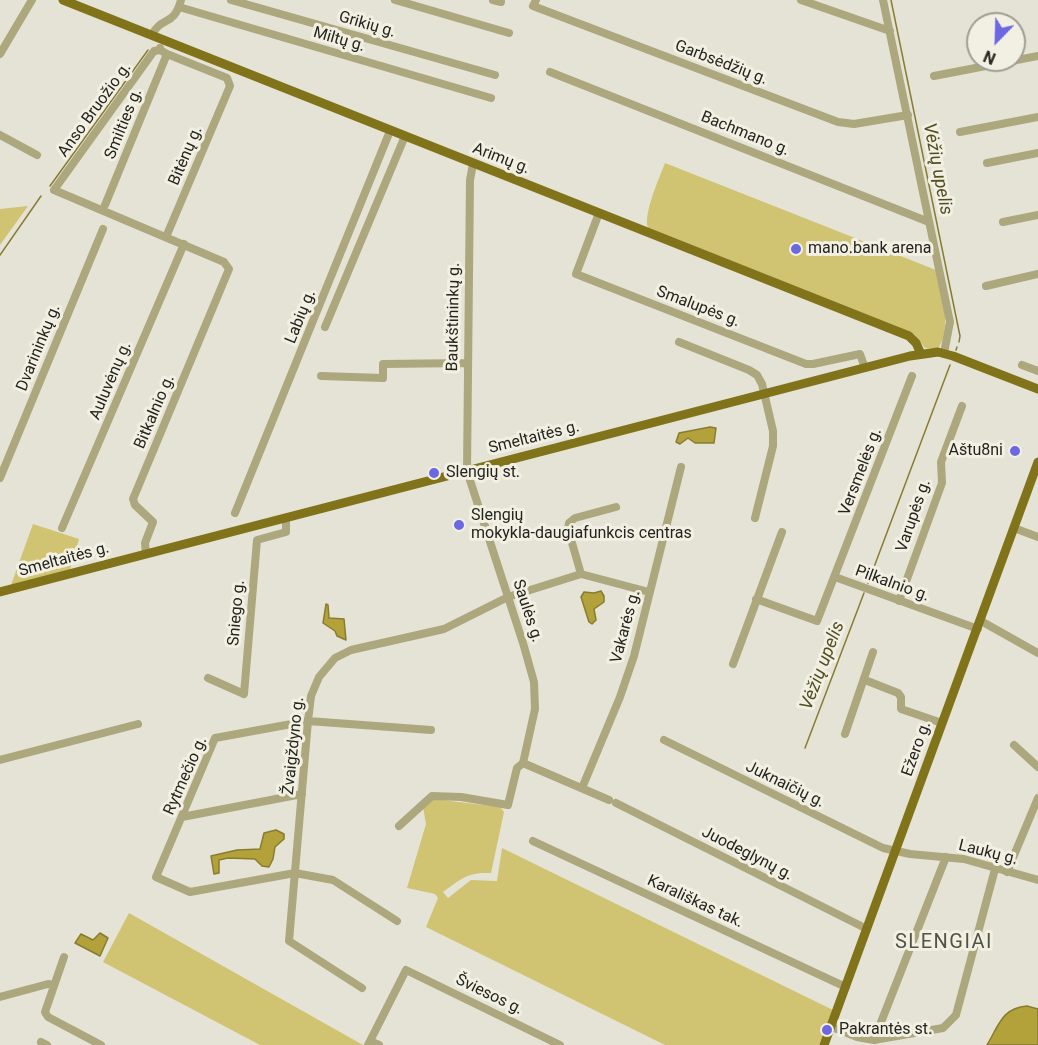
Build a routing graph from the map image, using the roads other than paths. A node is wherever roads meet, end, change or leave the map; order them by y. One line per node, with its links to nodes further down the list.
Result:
1 (32, 0): 14 (street)
2 (63, 0): 11 (main road, Arimų g.)
3 (231, 0): 17 (street, Grikių g.)
4 (395, 0): 10 (street)
5 (536, 0): 20 (street, Garbsėdžių g.)
6 (801, 0): 9 (street)
7 (883, 0): 9 (street)
8 (180, 4): 11 (street); 19 (street, Miltų g.)
9 (890, 31): 20 (street)
10 (509, 33)
11 (152, 35): 12 (main road, Arimų g.)
12 (162, 39): 13 (street, Smilties g.); 22 (main road, Arimų g.)
13 (164, 52): 30 (street, Smilties g.); 36 (street, Bitėnų g.); 36 (street, Anso Bruožio g.)
14 (0, 54)
15 (1038, 56): 18 (street)
16 (550, 72): 33 (street, Bachmano g.)
17 (495, 75)
18 (934, 76)
19 (491, 98)
20 (908, 115): 33 (street)
21 (1038, 117): 23 (street)
22 (390, 131): 25 (main road, Arimų g.); 58 (street, Labių g.)
23 (960, 132)
24 (0, 135): 27 (street)
25 (405, 136): 29 (main road, Arimų g.); 40 (street)
26 (1038, 153): 28 (street)
27 (37, 155)
28 (987, 163)
29 (473, 164): 31 (main road, Arimų g.); 44 (street, Baukštininkų g.)
30 (105, 205)
31 (599, 213): 43 (main road, Arimų g.); 46 (street, Smalupės g.)
32 (1038, 215): 34 (street)
33 (929, 222): 42 (street)
34 (1003, 222)
35 (103, 229): 56 (street, Dvarininkų g.)
36 (166, 237): 37 (street)
37 (184, 244): 61 (street, Auluvėnų g.); 65 (street, Bitkalnio g.)
38 (1038, 274): 39 (street)
39 (987, 286)
40 (325, 327)
41 (679, 342): 51 (street)
42 (944, 353): 43 (main road, Smeltaitės g.); 50 (main road, Smeltaitės g.)
43 (921, 354): 46 (main road, Smeltaitės g.)
44 (467, 363): 48 (street); 55 (street, Baukštininkų g.)
45 (1022, 365): 47 (street)
46 (865, 368): 51 (main road, Smeltaitės g.)
47 (1038, 370)
48 (321, 376)
49 (912, 376): 67 (street, Versmelės g.)
50 (1038, 389)
51 (765, 394): 55 (main road, Smeltaitės g.); 60 (street)
52 (962, 406): 72 (street, Varupės g.)
53 (1038, 462): 62 (main road, Ežero g.)
54 (681, 467): 69 (street, Vakarės g.)
55 (467, 471): 59 (main road, Smeltaitės g.); 70 (street, Saulės g.)
56 (0, 478)
57 (616, 507): 66 (street)
58 (235, 513)
59 (286, 518): 65 (main road, Smeltaitės g.); 77 (street, Sniego g.)
60 (755, 518)
61 (62, 528)
62 (1014, 528): 64 (street); 73 (main road, Ežero g.)
63 (782, 532): 71 (street)
64 (1038, 537)
65 (146, 554): 68 (main road, Smeltaitės g.)
66 (581, 574): 69 (street); 70 (street, Žvaigždyno g.)
67 (835, 577): 71 (street, Pilkalnio g.); 72 (street, Pilkalnio g.)
68 (0, 592)
69 (649, 592): 89 (street, Vakarės g.)
70 (508, 597): 79 (street, Žvaigždyno g.); 87 (street, Saulės g.)
71 (756, 599): 76 (street)
72 (899, 601): 73 (street, Pilkalnio g.)
73 (979, 625): 75 (street, Pilkalnio g.); 80 (main road, Ežero g.)
74 (873, 652): 78 (street)
75 (1038, 653)
76 (733, 663)
77 (208, 678)
78 (864, 680): 80 (street); 83 (street)
79 (308, 721): 82 (street); 90 (street, Žvaigždyno g.); 92 (street, Rytmečio g.)
80 (942, 723): 95 (main road, Ežero g.)
81 (138, 724): 86 (street)
82 (431, 730)
83 (845, 734)
84 (664, 740): 95 (street, Juknaičių g.)
85 (1014, 745): 88 (street)
86 (0, 760)
87 (523, 763): 89 (street, Juodeglynų g.); 93 (street, Saulės g.)
88 (1038, 766)
89 (582, 788): 102 (street, Juodeglynų g.)
90 (302, 794): 92 (street); 99 (street, Žvaigždyno g.)
91 (1038, 798): 98 (street)
92 (182, 817): 99 (street, Rytmečio g.)
93 (399, 826)
94 (533, 841): 105 (street, Karališkas tak.)
95 (895, 852): 96 (street, Laukų g.); 102 (main road, Ežero g.)
96 (946, 856): 97 (street, Laukų g.); 109 (street)
97 (995, 868): 98 (street, Laukų g.); 109 (street)
98 (1007, 872): 100 (street, Laukų g.)
99 (295, 873): 101 (street); 106 (street, Žvaigždyno g.)
100 (1038, 880)
101 (397, 921)
102 (867, 929): 105 (main road, Ežero g.)
103 (64, 957): 104 (street)
104 (54, 985): 107 (street); 111 (street)
105 (846, 987): 108 (main road, Ežero g.)
106 (362, 988)
107 (0, 997)
108 (832, 1027): 109 (street); 114 (main road, Ežero g.)
109 (874, 1040)
110 (369, 1043): 112 (street); 113 (street, Šviesos g.)
111 (101, 1045)
112 (379, 1045)
113 (560, 1045)
114 (824, 1045)

